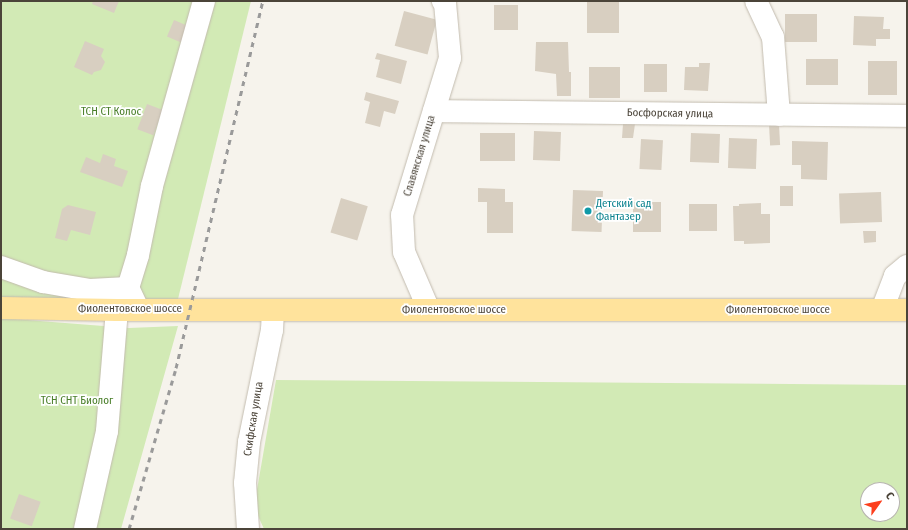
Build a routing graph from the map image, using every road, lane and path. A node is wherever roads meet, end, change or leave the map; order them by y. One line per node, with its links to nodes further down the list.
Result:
1 (204, 1): 9 (street)
2 (443, 1): 4 (street, Славянская улица)
3 (756, 1): 5 (street)
4 (434, 111): 5 (street, Босфорская улица); 13 (street, Славянская улица)
5 (779, 115): 6 (street, Босфорская улица)
6 (907, 116)
7 (907, 266): 14 (street)
8 (1, 267): 9 (street)
9 (128, 288): 11 (street)
10 (1, 308): 11 (main road, Фиолентовское шоссе)
11 (127, 310): 12 (main road, Фиолентовское шоссе); 16 (street)
12 (273, 310): 13 (main road, Фиолентовское шоссе); 17 (street, Скифская улица)
13 (429, 310): 14 (main road, Фиолентовское шоссе)
14 (882, 310): 15 (main road, Фиолентовское шоссе)
15 (907, 310)
16 (85, 529)
17 (248, 529)

